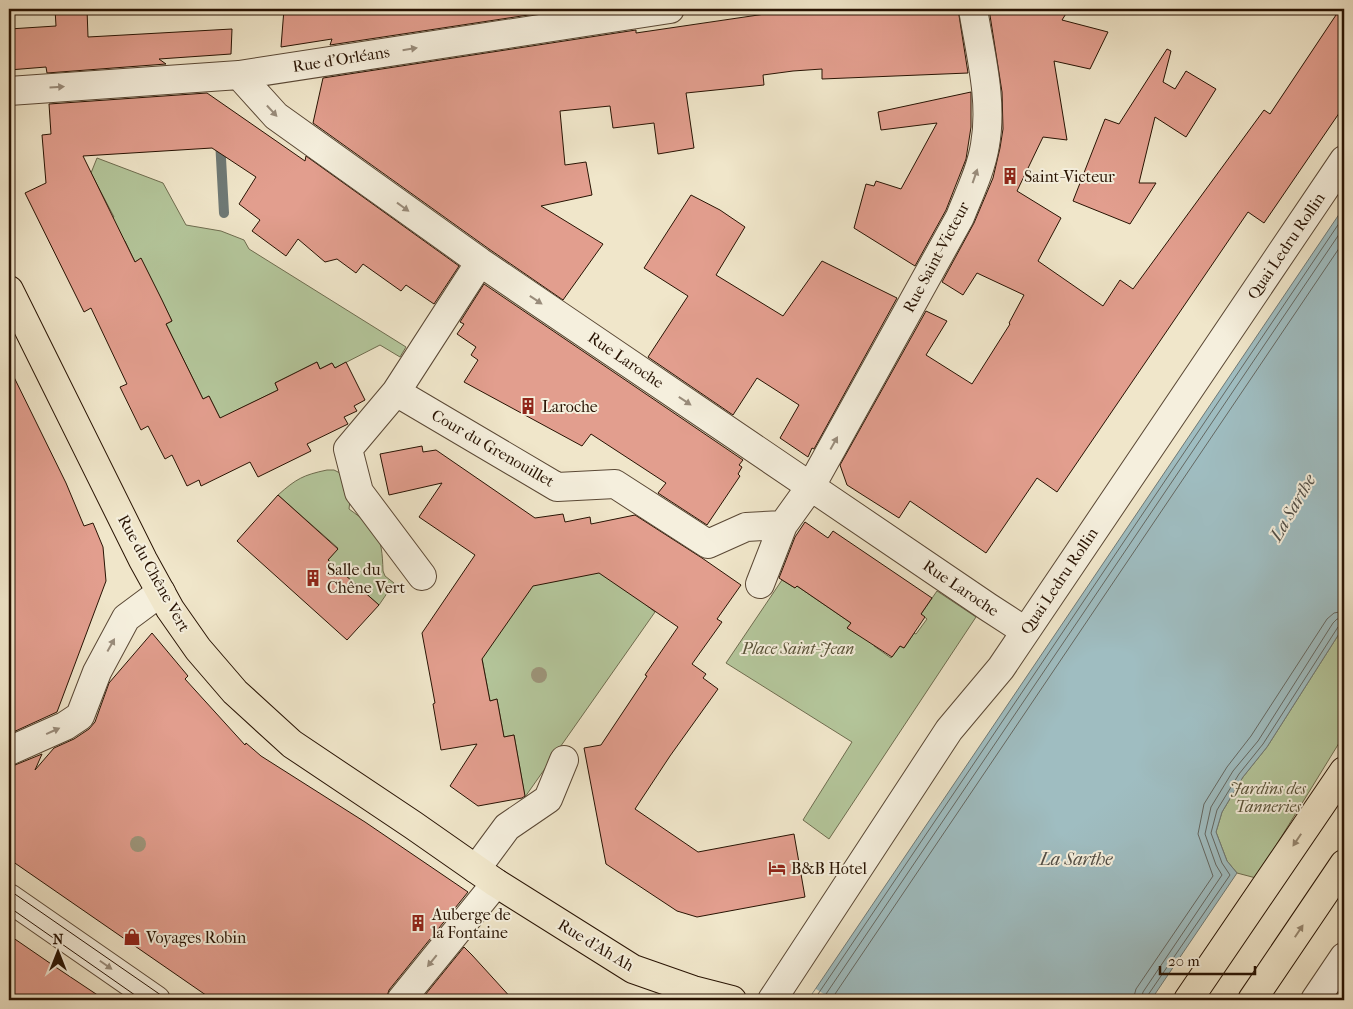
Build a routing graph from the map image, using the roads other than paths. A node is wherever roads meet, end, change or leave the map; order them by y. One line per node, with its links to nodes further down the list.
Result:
1 (670, 9): 3 (street, Rue d'Orléans, one-way to 1)
2 (973, 9): 9 (street, Rue Saint-Victeur, one-way to 2)
3 (239, 75): 4 (street, Rue d'Orléans, one-way to 3); 6 (street, Rue Laroche, one-way to 6)
4 (9, 90)
5 (1344, 160): 14 (street, Quai Ledru Rollin)
6 (480, 262): 8 (street); 9 (street, Rue Laroche, one-way to 9)
7 (9, 290): 13 (main road, Rue du Chêne Vert)
8 (396, 392): 10 (street, Cour du Grenouillet); 11 (street)
9 (811, 486): 10 (street, Rue Saint-Victeur); 14 (street, Rue Laroche)
10 (783, 525): 12 (street, Rue Saint-Victeur)
11 (422, 576)
12 (760, 584)
13 (161, 592): 15 (street, one-way to 13); 19 (main road, Rue du Chêne Vert)
14 (1025, 631): 25 (street, Quai Ledru Rollin)
15 (9, 751)
16 (564, 760): 19 (street)
17 (1344, 771): 26 (main road, one-way to 26)
18 (1344, 864): 27 (main road, one-way to 18)
19 (486, 876): 23 (street, one-way to 23); 24 (main road, Rue d'Ah Ah)
20 (9, 898): 22 (street, one-way to 22)
21 (1344, 957): 28 (street)
22 (156, 1000)
23 (401, 1000)
24 (732, 1000)
25 (772, 1000)
26 (1188, 1000)
27 (1252, 1000)
28 (1315, 1000)

